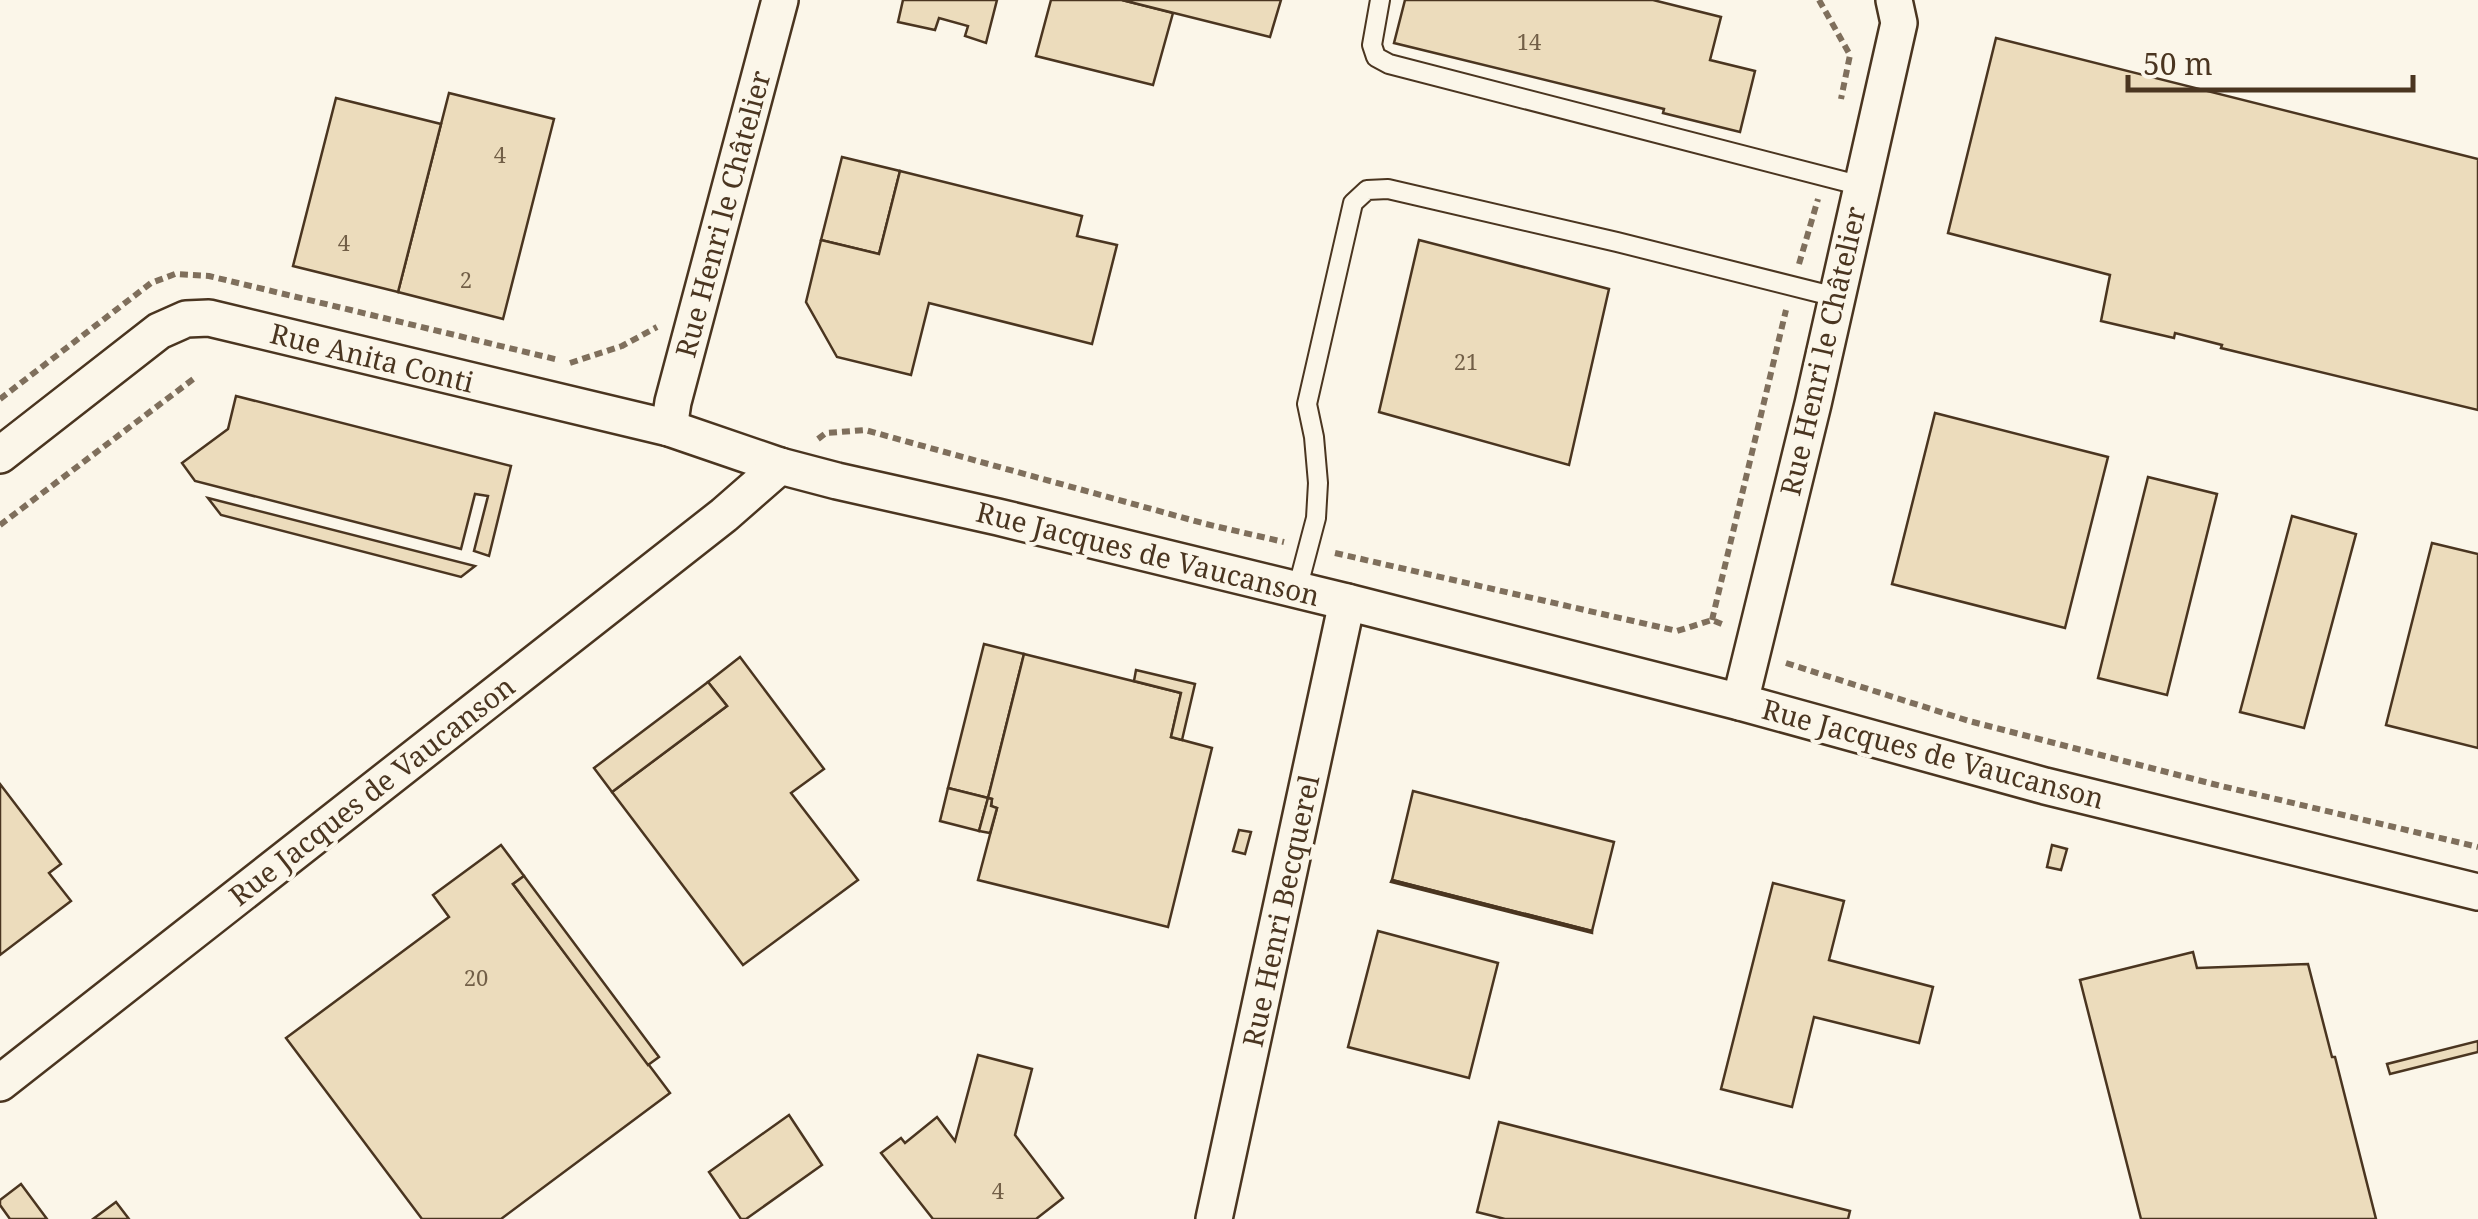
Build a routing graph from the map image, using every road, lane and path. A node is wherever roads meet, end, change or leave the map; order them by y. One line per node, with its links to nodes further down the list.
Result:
1 (780, 0): 7 (street, Rue Henri le Châtelier)
2 (1380, 0): 4 (lane)
3 (1894, 0): 4 (street, Rue Henri le Châtelier)
4 (1862, 186): 5 (street, Rue Henri le Châtelier)
5 (1836, 297): 11 (lane); 14 (street, Rue Henri le Châtelier)
6 (196, 377): 10 (path)
7 (669, 428): 8 (street, Rue Anita Conti); 9 (street, Rue Anita Conti)
8 (0, 454)
9 (780, 466): 11 (path); 12 (street, Rue Jacques de Vaucanson); 18 (street, Rue Jacques de Vaucanson)
10 (0, 524)
11 (1307, 547): 12 (lane); 14 (path)
12 (1298, 590): 13 (street, Rue Jacques de Vaucanson)
13 (1347, 602): 15 (street, Rue Jacques de Vaucanson); 19 (street, Rue Henri Becquerel)
14 (1756, 634): 15 (street, Rue Henri le Châtelier); 16 (path)
15 (1740, 702): 17 (street, Rue Jacques de Vaucanson)
16 (2478, 847)
17 (2478, 892)
18 (0, 1083)
19 (1214, 1219)

